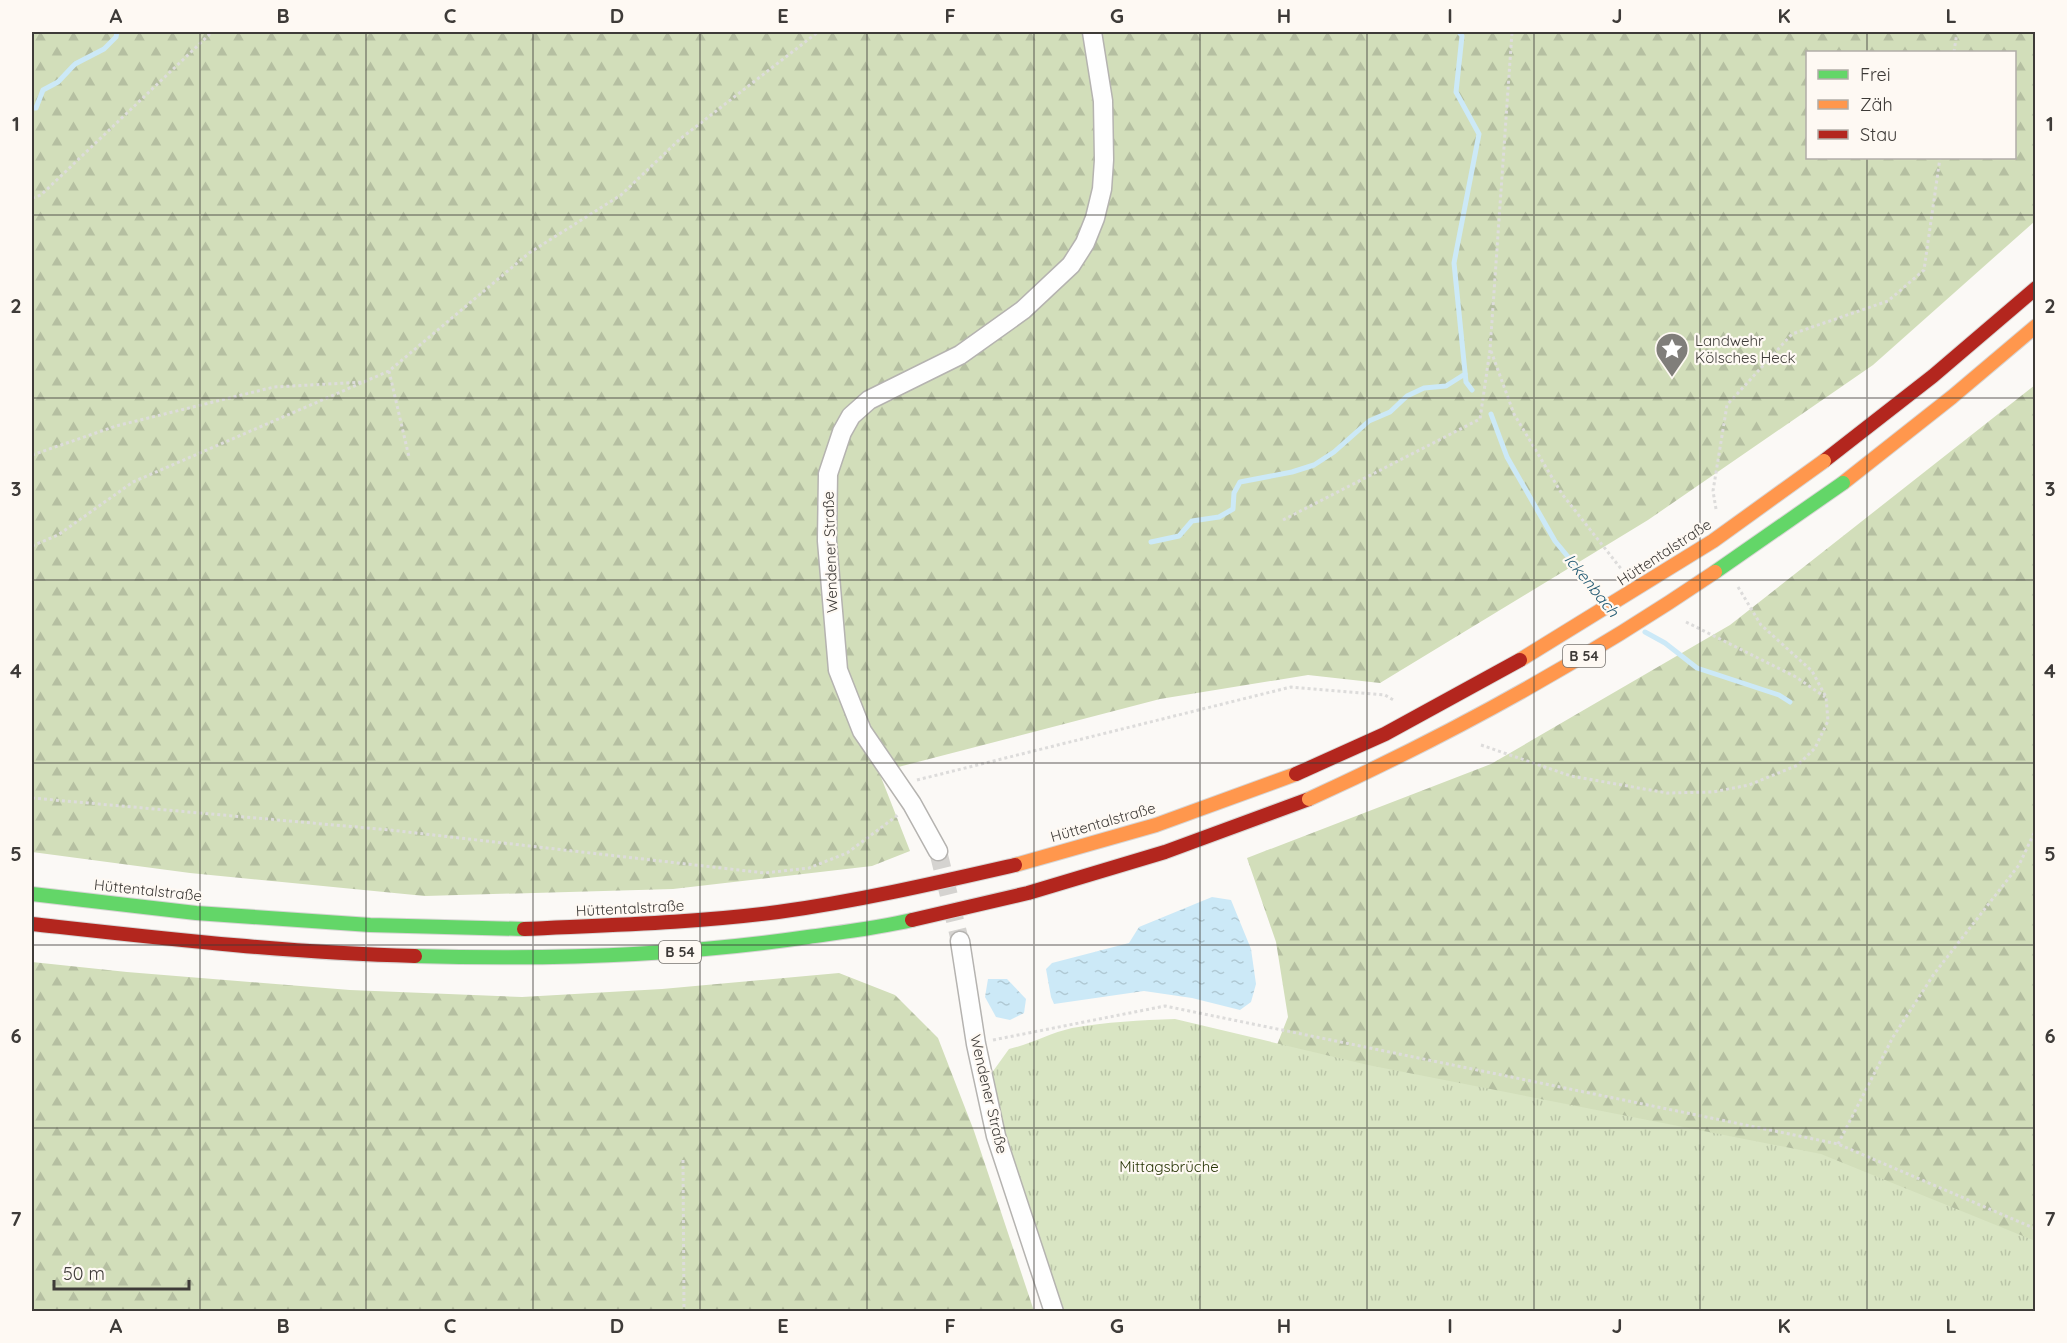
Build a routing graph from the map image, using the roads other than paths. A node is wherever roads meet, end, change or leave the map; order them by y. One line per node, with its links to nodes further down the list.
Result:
1 (1092, 32): 4 (street, Wendener Straße)
2 (2036, 288): 5 (highway, Hüttentalstraße / B 54, bridge)
3 (2036, 326): 6 (highway, B 54, bridge)
4 (938, 851)
5 (32, 894)
6 (32, 924)
7 (960, 941): 8 (street, Wendener Straße)
8 (1054, 1311)

